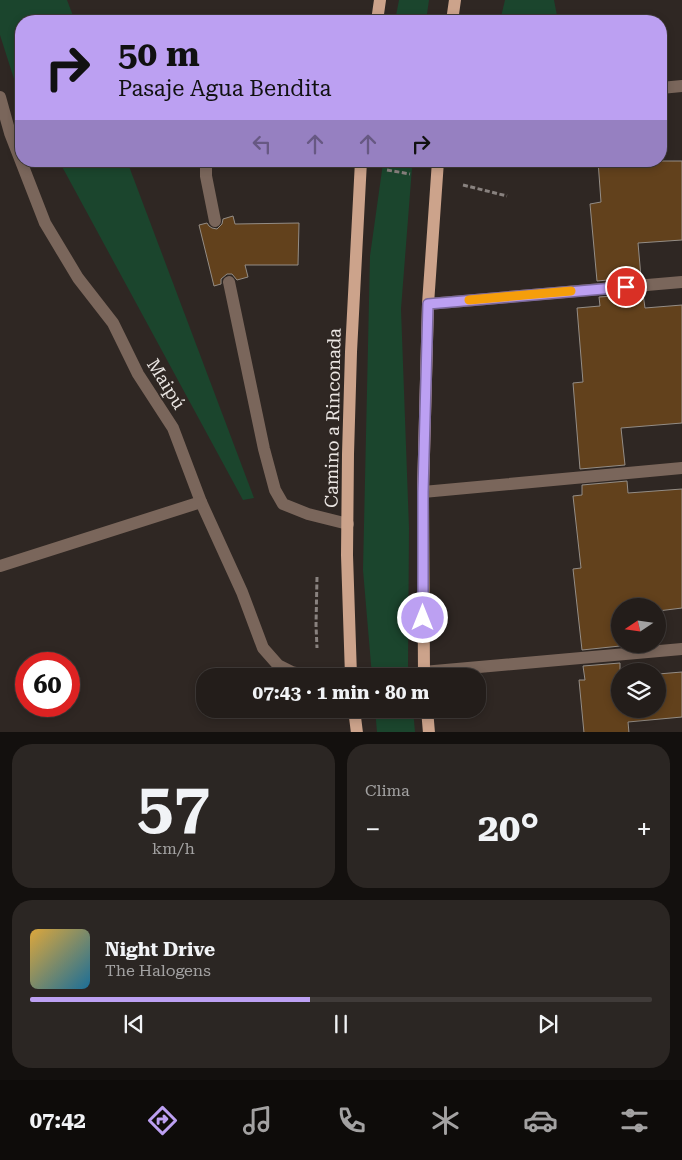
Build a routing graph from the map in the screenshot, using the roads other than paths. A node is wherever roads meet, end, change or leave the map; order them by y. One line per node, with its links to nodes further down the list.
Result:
1 (380, 0): 3 (main road)
2 (455, 0): 4 (main road)
3 (378, 15)
4 (453, 15)
5 (682, 86): 6 (street)
6 (667, 87)
7 (0, 97): 8 (street, Maipú)
8 (15, 146)
9 (23, 167): 19 (street, Maipú)
10 (206, 167): 13 (street)
11 (361, 167): 20 (main road, Camino a Rinconada)
12 (438, 167): 16 (main road)
13 (215, 221)
14 (229, 282): 20 (street)
15 (682, 282): 16 (street)
16 (428, 304): 18 (main road)
17 (682, 468): 18 (street)
18 (423, 492): 25 (main road)
19 (201, 502): 21 (street); 23 (street, Maipú)
20 (348, 524): 24 (main road, Camino a Rinconada)
21 (0, 566)
22 (682, 649): 26 (street)
23 (284, 668)
24 (351, 668)
25 (423, 668)
26 (485, 668)
27 (355, 718): 29 (main road)
28 (427, 718): 30 (main road)
29 (357, 732)
30 (429, 732)

